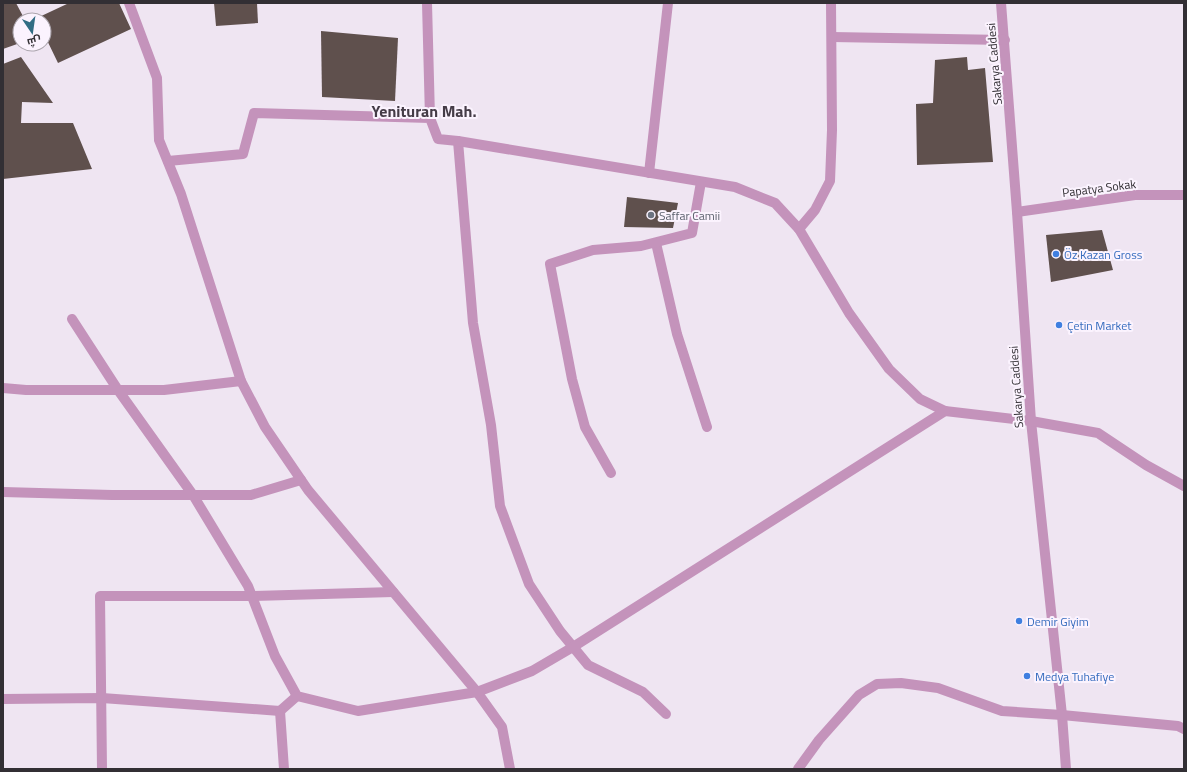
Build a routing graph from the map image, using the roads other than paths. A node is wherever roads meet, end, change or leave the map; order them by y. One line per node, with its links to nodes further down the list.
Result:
1 (129, 3): 10 (street)
2 (427, 3): 8 (street)
3 (668, 3): 11 (street)
4 (831, 3): 6 (street)
5 (1001, 3): 7 (street, Sakarya Caddesi)
6 (832, 37): 7 (street); 15 (street)
7 (1005, 40): 14 (street, Sakarya Caddesi)
8 (430, 118): 9 (street); 10 (street)
9 (458, 141): 11 (street); 31 (street)
10 (168, 161): 18 (street)
11 (649, 173): 12 (street)
12 (701, 182): 15 (street); 16 (street)
13 (1184, 195): 14 (street, Papatya Sokak)
14 (1017, 212): 22 (street, Sakarya Caddesi)
15 (799, 229): 21 (street)
16 (656, 243): 23 (street); 24 (street)
17 (72, 319): 20 (street)
18 (241, 381): 20 (street); 25 (street)
19 (3, 388): 20 (street)
20 (118, 390): 28 (street)
21 (945, 411): 22 (street); 31 (street)
22 (1031, 421): 26 (street); 38 (street, Sakarya Caddesi)
23 (707, 428)
24 (612, 473)
25 (301, 480): 28 (street); 29 (street)
26 (1184, 486)
27 (3, 492): 28 (street)
28 (193, 495): 30 (street)
29 (393, 592): 30 (street); 32 (street)
30 (252, 596): 33 (street); 34 (street)
31 (573, 647): 32 (street); 37 (street)
32 (477, 692): 33 (street); 42 (street)
33 (297, 696): 36 (street)
34 (102, 698): 35 (street); 36 (street); 40 (street)
35 (3, 699)
36 (280, 711): 41 (street)
37 (666, 714)
38 (1062, 715): 39 (street); 43 (street); 44 (street, Sakarya Caddesi)
39 (1184, 730)
40 (102, 769)
41 (284, 769)
42 (510, 769)
43 (798, 769)
44 (1066, 769)

